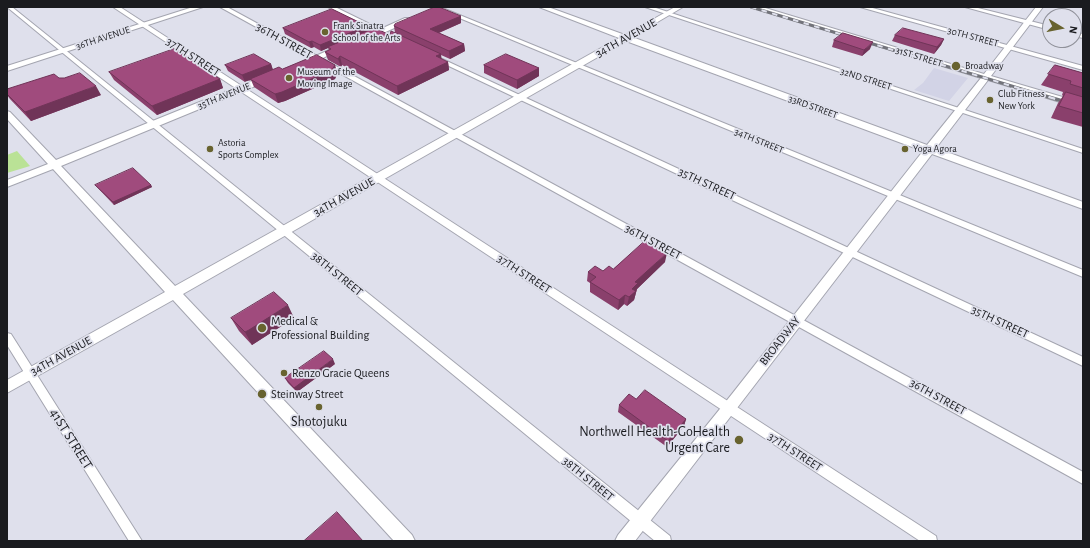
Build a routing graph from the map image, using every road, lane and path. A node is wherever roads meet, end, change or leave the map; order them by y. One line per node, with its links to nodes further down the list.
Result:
1 (9, 7): 26 (street, 38TH STREET)
2 (116, 7): 18 (street, 37TH STREET)
3 (200, 7): 18 (street, 36TH AVENUE)
4 (223, 7): 28 (street, 36TH STREET)
5 (330, 7): 20 (street)
6 (438, 7): 14 (street); 29 (street, 34TH STREET)
7 (542, 7): 22 (street, 33RD STREET)
8 (648, 7): 15 (street, 32ND STREET)
9 (680, 7): 15 (street, 34TH AVENUE)
10 (754, 7): 34 (street, 31ST STREET)
11 (863, 7): 25 (street, 30TH STREET)
12 (968, 7): 17 (street)
13 (1040, 7): 17 (street, BROADWAY)
14 (427, 12)
15 (668, 14): 22 (street, 34TH AVENUE); 38 (street, 32ND STREET)
16 (413, 18): 20 (street)
17 (1028, 22): 19 (street); 25 (street, BROADWAY)
18 (144, 25): 26 (street, 36TH AVENUE); 35 (street, 37TH STREET)
19 (1042, 26)
20 (382, 31): 21 (street); 23 (street)
21 (394, 37)
22 (626, 38): 29 (street, 34TH AVENUE); 42 (street, 33RD STREET)
23 (362, 39)
24 (348, 44): 28 (street)
25 (1009, 47): 31 (street, 30TH STREET); 34 (street, BROADWAY)
26 (64, 51): 32 (street, 36TH AVENUE); 40 (street, 38TH STREET)
27 (427, 53): 36 (street, 35TH STREET)
28 (316, 58): 30 (street); 41 (street, 36TH STREET)
29 (577, 65): 36 (street, 34TH AVENUE); 47 (street, 34TH STREET)
30 (296, 66)
31 (1083, 68)
32 (7, 69)
33 (275, 74): 35 (street, 35TH AVENUE)
34 (986, 77): 37 (street, 31ST STREET); 38 (street, BROADWAY)
35 (241, 88): 40 (street, 35TH AVENUE); 45 (street, 37TH STREET)
36 (521, 97): 41 (street, 34TH AVENUE); 50 (street, 35TH STREET)
37 (1083, 106)
38 (960, 110): 42 (street, BROADWAY); 43 (street, 32ND STREET)
39 (7, 114): 44 (street)
40 (154, 124): 44 (street, 35TH AVENUE); 49 (street, 38TH STREET)
41 (454, 134): 45 (street, 34TH AVENUE); 53 (street, 36TH STREET)
42 (929, 150): 47 (street, BROADWAY); 48 (street, 33RD STREET)
43 (1083, 151)
44 (55, 165): 46 (street, 35TH AVENUE); 52 (street)
45 (377, 178): 49 (street, 34TH AVENUE); 58 (street, 37TH STREET)
46 (7, 184)
47 (892, 196): 50 (street, BROADWAY); 51 (street, 34TH STREET)
48 (1083, 206)
49 (284, 230): 52 (street, 34TH AVENUE); 60 (street, 38TH STREET)
50 (849, 252): 53 (street, BROADWAY); 55 (street, 35TH STREET)
51 (1083, 274)
52 (174, 293): 56 (street, 34TH AVENUE); 62 (street)
53 (797, 319): 58 (street, BROADWAY); 59 (street, 36TH STREET)
54 (7, 337): 56 (street, 41ST STREET)
55 (1083, 362)
56 (30, 374): 57 (street, 34TH AVENUE); 61 (street, 41ST STREET)
57 (7, 387)
58 (729, 408): 60 (street, BROADWAY); 65 (street, 37TH STREET)
59 (1083, 478)
60 (640, 521): 63 (street, BROADWAY); 64 (street, 38TH STREET)
61 (136, 541)
62 (406, 541)
63 (624, 541)
64 (665, 541)
65 (931, 541)

